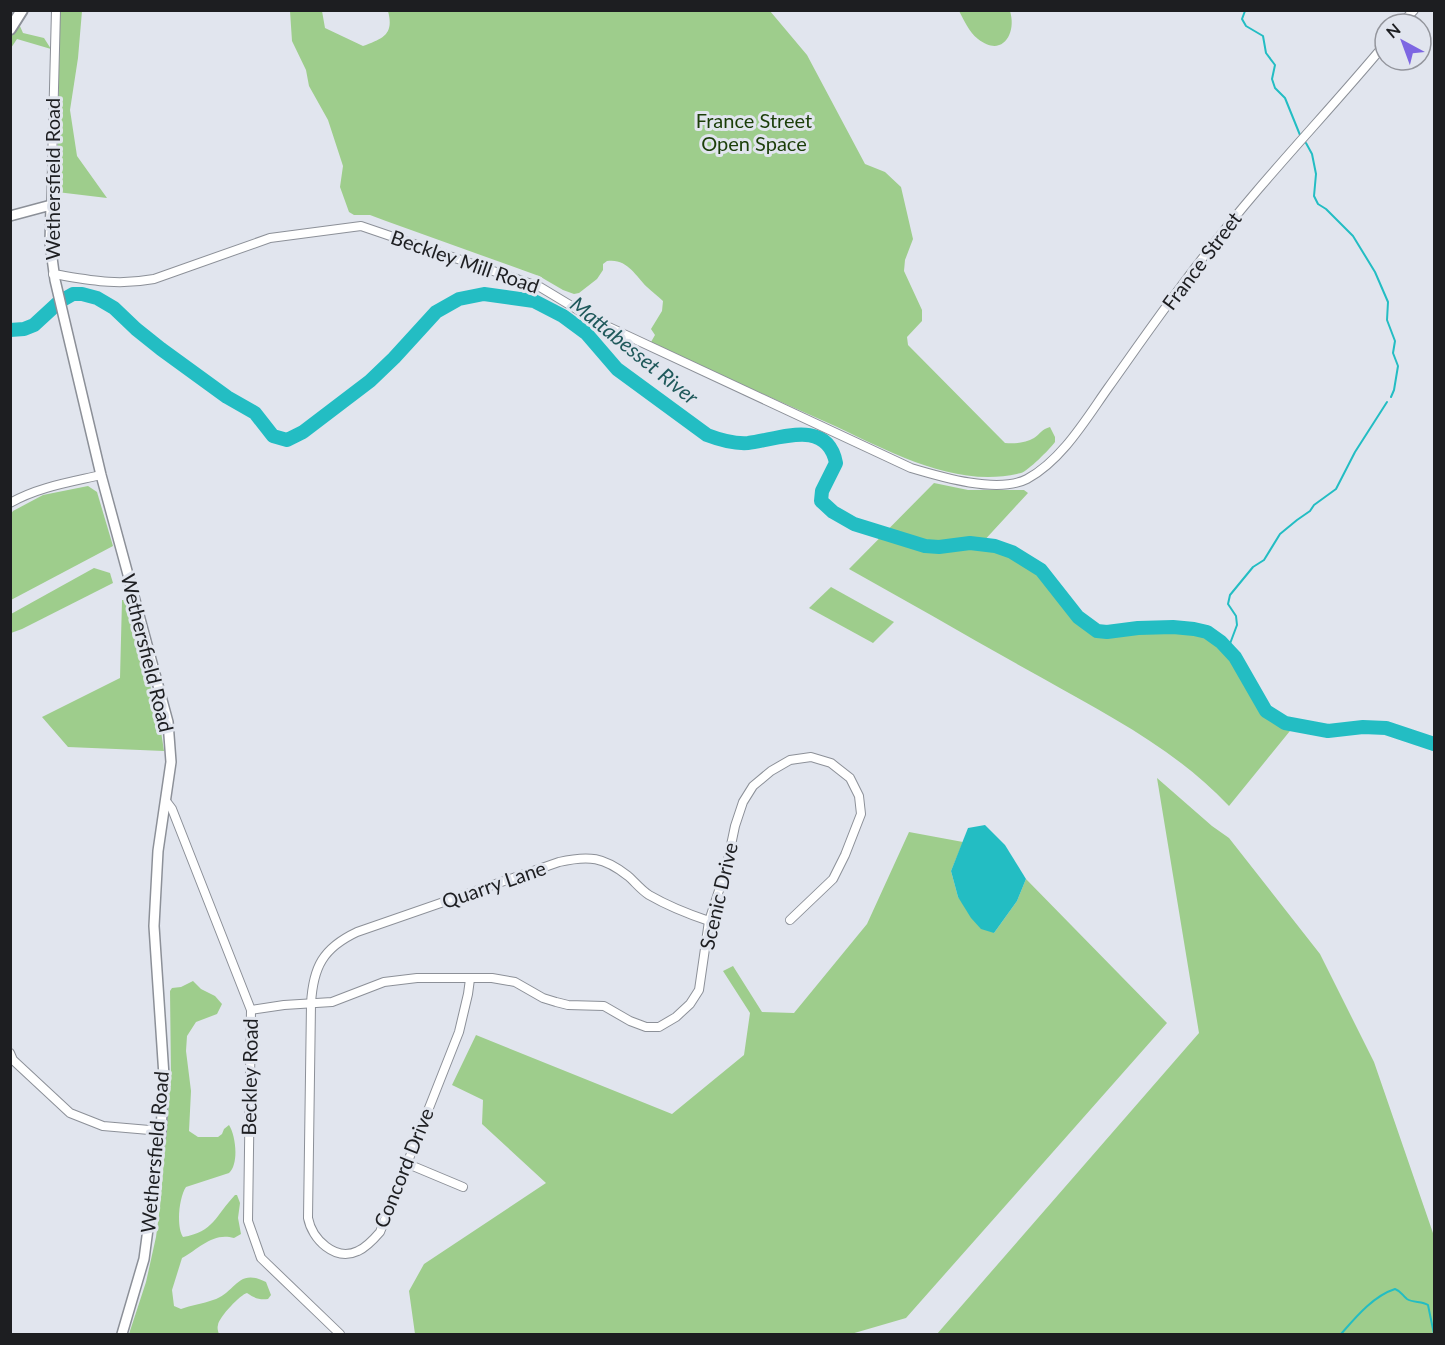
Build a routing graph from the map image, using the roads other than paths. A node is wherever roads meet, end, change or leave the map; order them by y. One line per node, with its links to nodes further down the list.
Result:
1 (22, 10): 3 (main road)
2 (56, 10): 5 (street, Wethersfield Road)
3 (10, 29)
4 (1373, 58): 9 (street, France Street)
5 (51, 205): 6 (street); 7 (street, Wethersfield Road)
6 (10, 216)
7 (53, 274): 8 (street, Wethersfield Road); 9 (street, Beckley Mill Road)
8 (101, 475): 10 (street); 11 (street, Wethersfield Road)
9 (1024, 480)
10 (10, 503)
11 (166, 801): 16 (street, Beckley Road); 18 (street, Wethersfield Road)
12 (790, 920): 13 (street, Scenic Drive)
13 (709, 921): 14 (street, Scenic Drive); 15 (street, Quarry Lane)
14 (470, 979): 15 (street, Scenic Drive); 19 (street, Concord Drive)
15 (311, 1004): 16 (street, Scenic Drive); 19 (street, Concord Drive)
16 (251, 1010): 22 (street, Beckley Road)
17 (10, 1053): 18 (street)
18 (161, 1131): 21 (street, Wethersfield Road)
19 (408, 1164): 20 (street)
20 (463, 1187)
21 (122, 1335)
22 (340, 1335)

